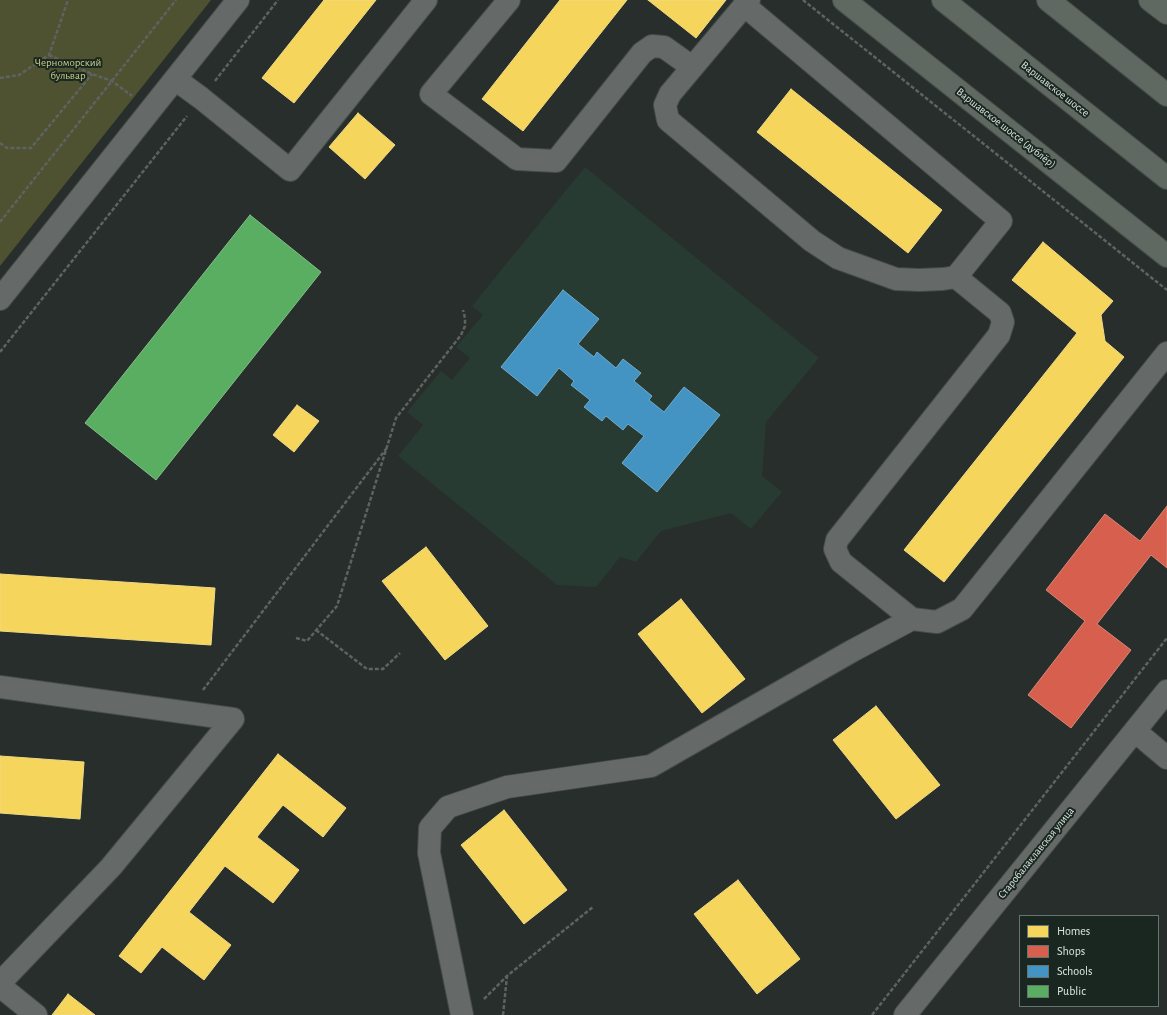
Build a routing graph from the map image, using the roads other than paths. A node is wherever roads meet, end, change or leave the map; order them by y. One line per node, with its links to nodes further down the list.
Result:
1 (238, 0): 11 (street)
2 (426, 0): 11 (street)
3 (508, 0): 10 (street)
4 (844, 0): 14 (main road, Варшавское шоссе (дублёр))
5 (943, 0): 13 (main road, Варшавское шоссе)
6 (1048, 0): 12 (main road)
7 (1150, 0): 9 (main road)
8 (746, 3): 10 (street); 15 (street)
9 (1167, 13)
10 (692, 67): 15 (street)
11 (175, 79): 16 (street)
12 (1167, 94)
13 (1167, 178)
14 (1167, 256)
15 (956, 277): 18 (street)
16 (0, 299)
17 (1167, 353): 18 (street)
18 (912, 619): 25 (street)
19 (0, 687): 23 (street)
20 (1167, 691): 21 (street, Старобалаклавская улица)
21 (1135, 731): 22 (street); 27 (street, Старобалаклавская улица)
22 (1167, 758)
23 (0, 983)
24 (0, 986): 26 (street)
25 (470, 1009)
26 (36, 1015)
27 (905, 1015)

